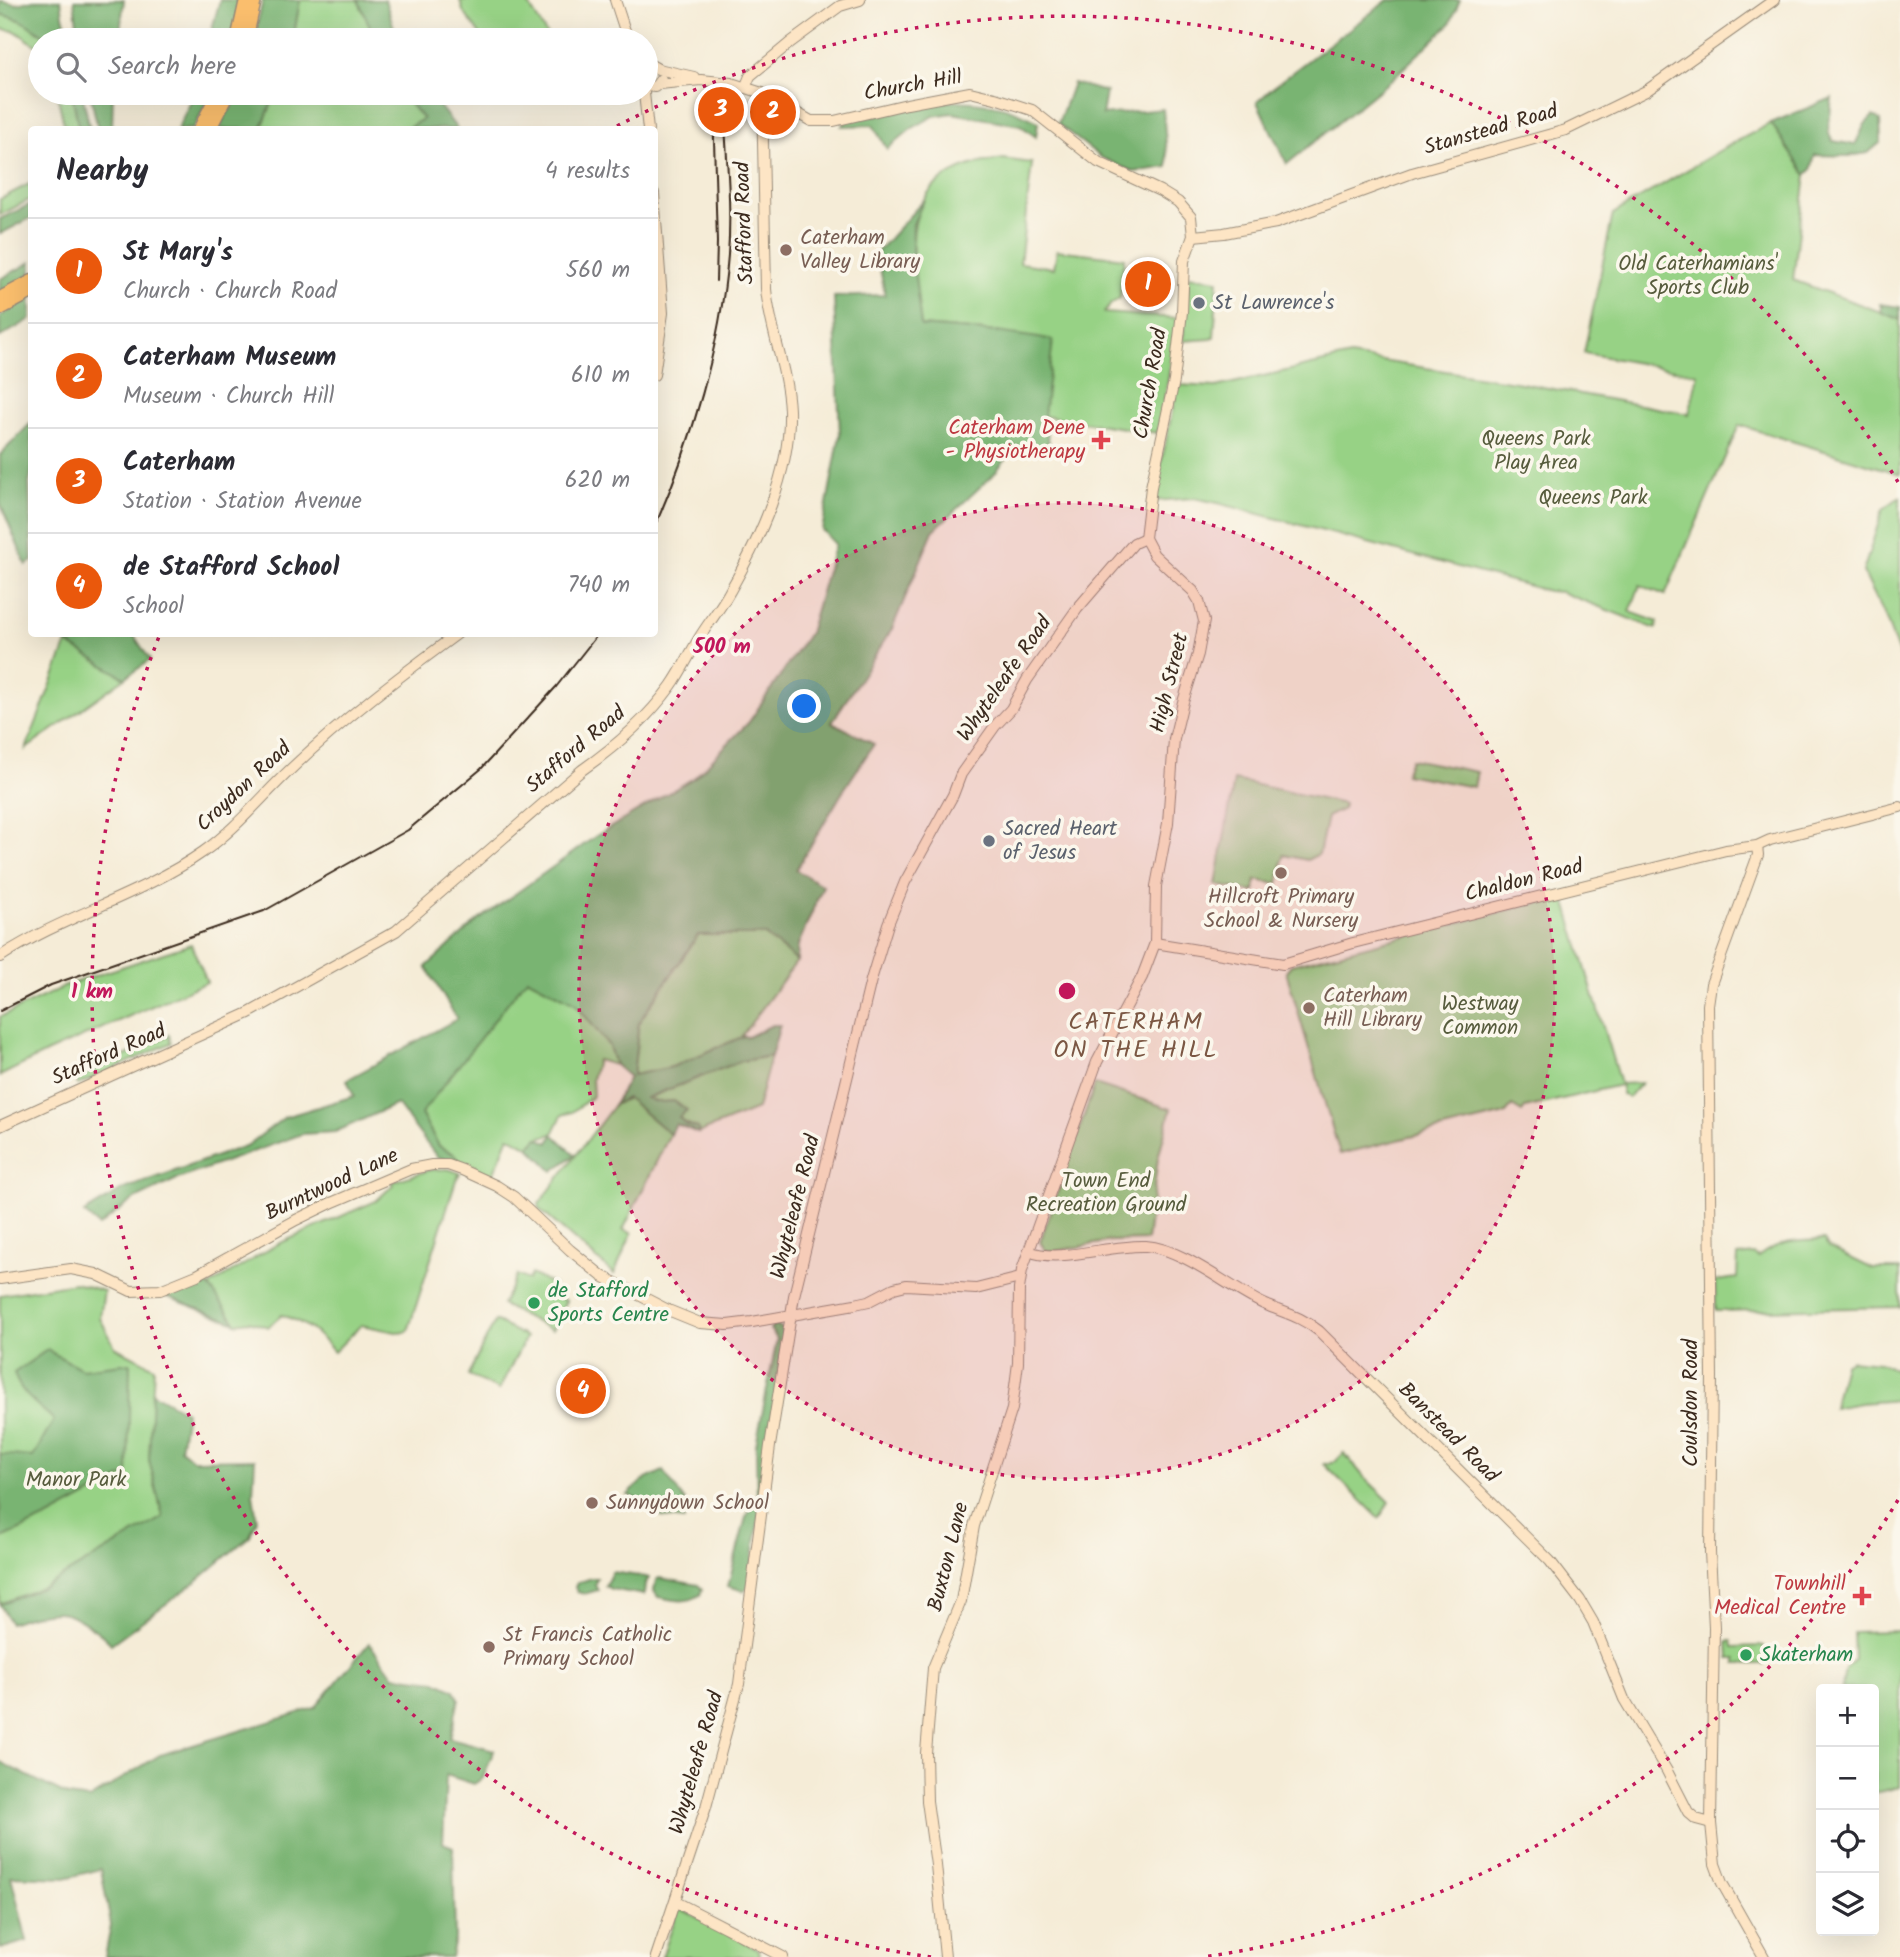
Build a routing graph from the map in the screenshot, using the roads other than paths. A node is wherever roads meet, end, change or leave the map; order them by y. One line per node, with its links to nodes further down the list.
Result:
1 (246, 0): 6 (highway)
2 (255, 0): 7 (highway)
3 (615, 0): 8 (street)
4 (860, 0): 13 (street)
5 (1774, 0): 23 (street, Stanstead Road)
6 (240, 28)
7 (249, 28)
8 (624, 28)
9 (658, 68): 11 (street)
10 (658, 73): 12 (street)
11 (701, 80): 12 (street); 13 (street, Church Hill)
12 (658, 85)
13 (745, 88): 14 (street, Church Hill)
14 (762, 93): 23 (street, Church Hill); 36 (street, Stafford Road)
15 (212, 105): 20 (highway)
16 (222, 105): 21 (highway)
17 (646, 105): 19 (street)
18 (650, 105): 19 (street)
19 (647, 114): 22 (street)
20 (201, 126)
21 (211, 126)
22 (648, 126)
23 (1193, 236): 30 (street, Church Road)
24 (658, 246): 29 (street)
25 (28, 283): 27 (highway)
26 (28, 294): 28 (highway)
27 (0, 298)
28 (0, 309)
29 (658, 348)
30 (1145, 538): 34 (street, High Street); 40 (street, Whyteleafe Road)
31 (453, 637): 35 (street, Croydon Road)
32 (1900, 807): 33 (street, Chaldon Road)
33 (1757, 846): 34 (street, Chaldon Road); 41 (street, Coulsdon Road)
34 (1155, 943): 37 (street, High Street)
35 (0, 957)
36 (0, 1126)
37 (1029, 1251): 38 (street, Buxton Lane); 41 (street, Banstead Road)
38 (1020, 1278): 40 (street, Burntwood Lane); 46 (street, Buxton Lane)
39 (0, 1279): 40 (street, Burntwood Lane)
40 (792, 1315): 42 (street, Whyteleafe Road)
41 (1711, 1823): 47 (street, Coulsdon Road)
42 (676, 1902): 43 (street); 44 (street, Whyteleafe Road)
43 (763, 1952): 45 (street)
44 (656, 1957)
45 (783, 1957)
46 (945, 1957)
47 (1764, 1957)

